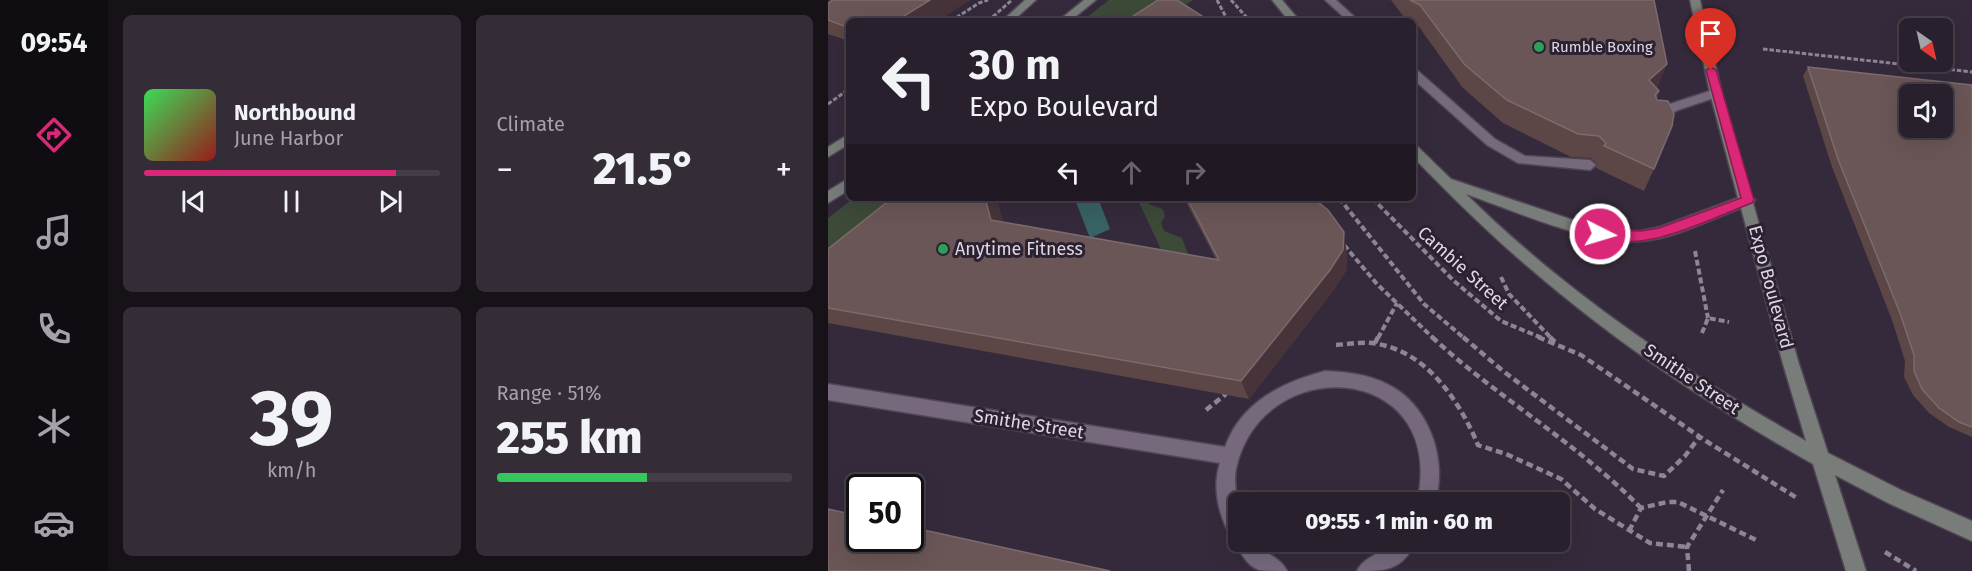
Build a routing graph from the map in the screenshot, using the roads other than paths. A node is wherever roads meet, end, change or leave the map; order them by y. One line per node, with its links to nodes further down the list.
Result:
1 (1030, 0): 6 (main road)
2 (1091, 0): 7 (main road)
3 (1276, 0): 8 (main road)
4 (1330, 0): 9 (street)
5 (1695, 0): 11 (main road, Expo Boulevard)
6 (1011, 18)
7 (1067, 18)
8 (1292, 18)
9 (1351, 18)
10 (1416, 76): 16 (street)
11 (1716, 93): 12 (street); 20 (main road, Expo Boulevard)
12 (1654, 118)
13 (846, 140): 15 (main road)
14 (1416, 152): 17 (main road, Smithe Street)
15 (828, 153)
16 (1590, 165)
17 (1443, 181): 20 (main road); 23 (main road, Smithe Street)
18 (846, 185): 19 (main road)
19 (828, 198)
20 (1748, 200): 23 (main road, Expo Boulevard)
21 (828, 392): 22 (street, Smithe Street)
22 (1230, 456): 24 (street); 25 (street)
23 (1821, 459): 26 (main road, Smithe Street); 31 (main road, Expo Boulevard)
24 (1429, 492)
25 (1228, 503)
26 (1972, 531)
27 (1251, 552): 29 (street)
28 (1396, 552): 30 (street)
29 (1277, 571)
30 (1367, 571)
31 (1856, 571)

